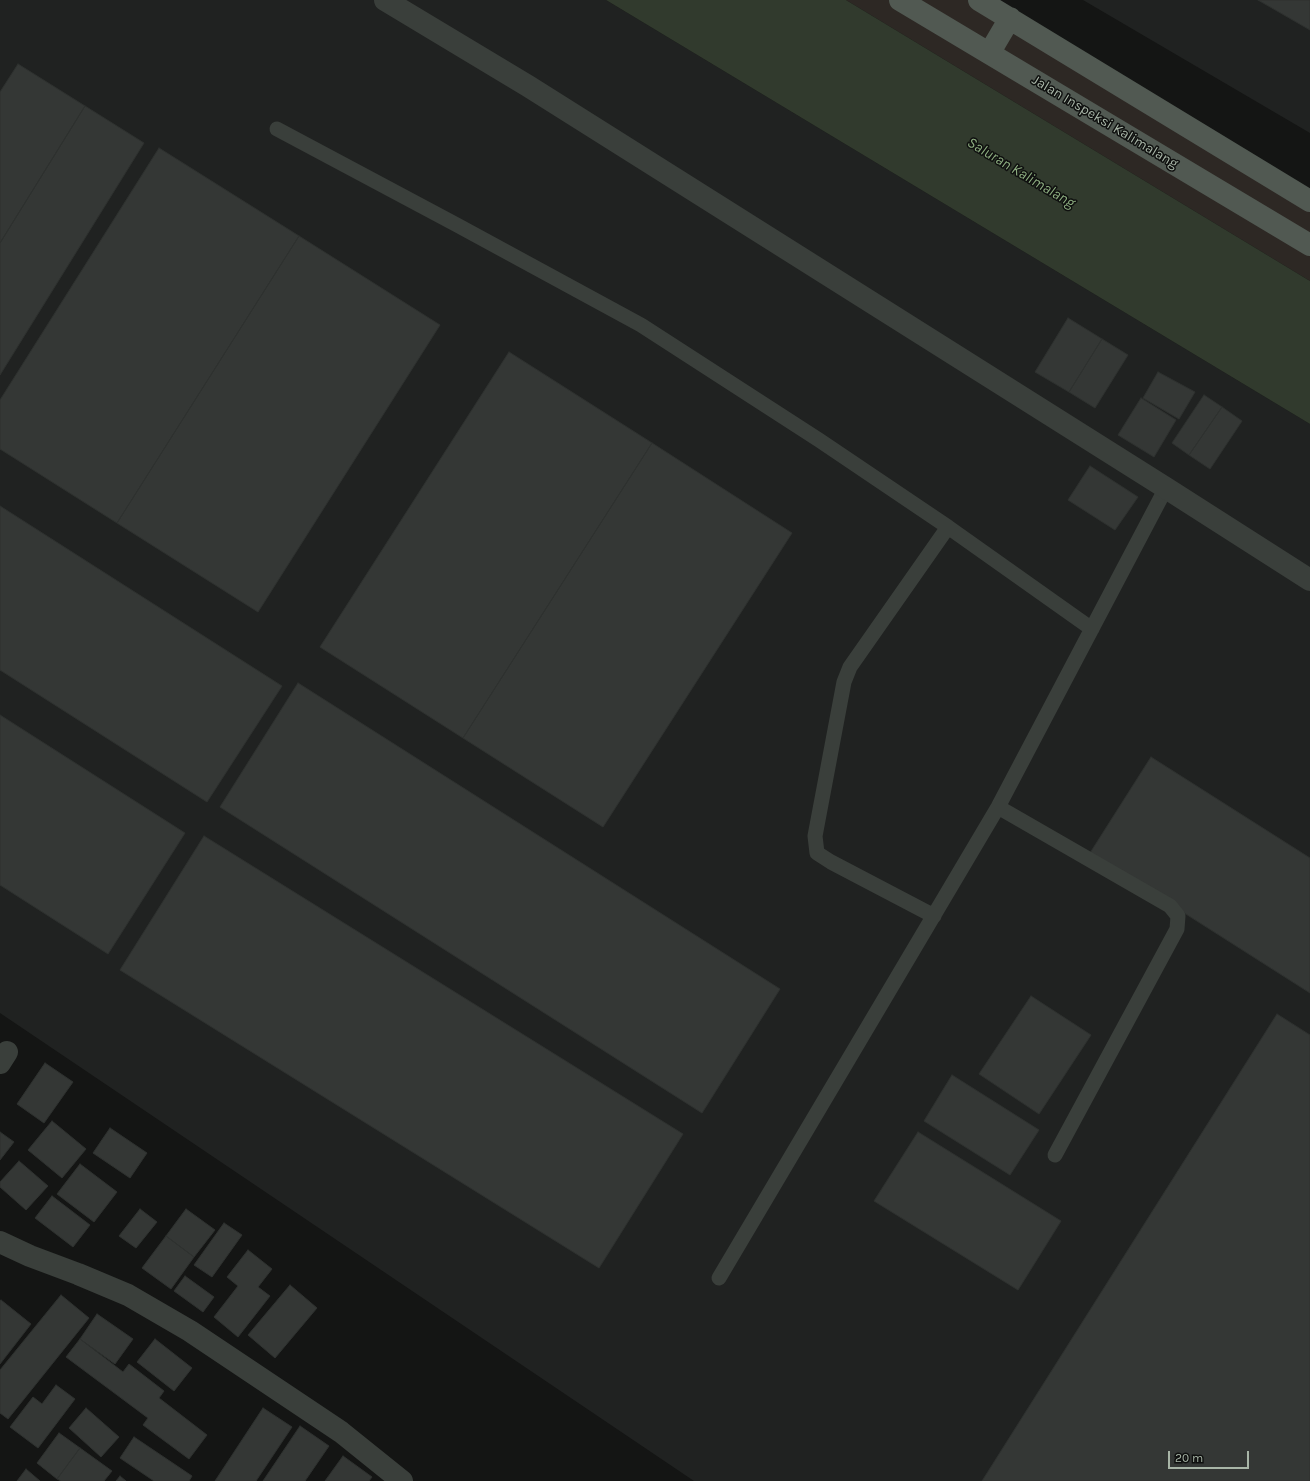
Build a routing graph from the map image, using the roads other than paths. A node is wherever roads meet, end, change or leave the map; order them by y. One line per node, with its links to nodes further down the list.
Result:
1 (386, 0): 9 (street)
2 (900, 0): 5 (main road, Jalan Inspeksi Kalimalang)
3 (979, 0): 4 (main road)
4 (1010, 18): 5 (main road); 7 (main road)
5 (990, 52): 8 (main road, Jalan Inspeksi Kalimalang)
6 (277, 130): 10 (lane)
7 (1310, 201)
8 (1310, 245)
9 (1166, 488): 11 (street); 12 (lane)
10 (948, 527): 12 (lane); 14 (lane)
11 (1310, 580)
12 (1092, 629): 13 (lane)
13 (998, 807): 14 (lane); 15 (lane)
14 (934, 916): 17 (lane)
15 (1055, 1155)
16 (0, 1242): 18 (street)
17 (719, 1278)
18 (402, 1481)

